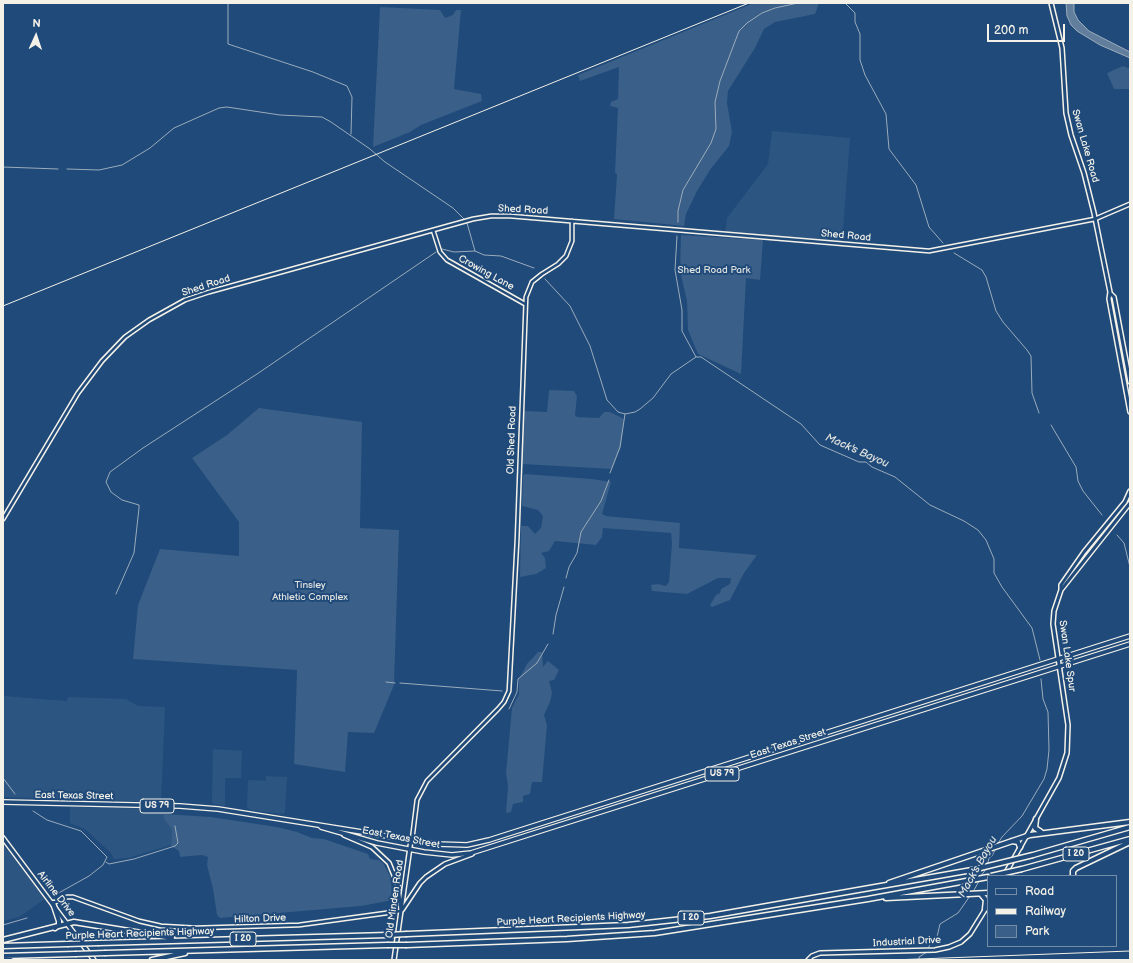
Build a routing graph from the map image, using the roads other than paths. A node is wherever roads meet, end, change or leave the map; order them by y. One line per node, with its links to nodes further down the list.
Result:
1 (1051, 3): 3 (main road, Swan Lake Road)
2 (1130, 204): 3 (street, Shed Road)
3 (1095, 219): 4 (street, Shed Road); 6 (main road, Swan Lake Road)
4 (572, 221): 5 (street, Shed Road); 7 (street, Old Shed Road)
5 (433, 230): 7 (street, Crowing Lane); 12 (street, Shed Road)
6 (1110, 292): 8 (main road, Swan Lake Road); 9 (main road, Swan Lake Road)
7 (525, 304): 28 (street, Old Shed Road)
8 (1130, 382)
9 (1130, 412)
10 (1130, 491): 13 (main road, Swan Lake Spur)
11 (1129, 504): 13 (main road, Swan Lake Spur)
12 (3, 519)
13 (1061, 590): 16 (main road, Swan Lake Spur)
14 (1130, 636): 16 (main road, East Texas Street / US 79)
15 (1130, 644): 17 (main road, East Texas Street / US 79)
16 (1058, 659): 17 (main road, Swan Lake Spur); 28 (main road, East Texas Street / US 79)
17 (1060, 666): 19 (main road, Swan Lake Spur); 33 (main road, East Texas Street / US 79)
18 (3, 802): 21 (main road, East Texas Street / US 79)
19 (1036, 819): 24 (highway); 25 (main road)
20 (1130, 822): 24 (highway)
21 (310, 824): 23 (main road, East Texas Street / US 79); 28 (main road, East Texas Street / US 79)
22 (1130, 827): 38 (highway, Purple Heart Recipients Highway / I 20, bridge)
23 (325, 828): 32 (main road, East Texas Street / US 79); 44 (main road)
24 (1045, 832): 25 (highway)
25 (1026, 836): 29 (highway); 31 (main road)
26 (3, 838): 42 (main road, Airline Drive)
27 (1130, 839): 34 (highway, I 20, bridge)
28 (412, 840): 32 (main road, Old Minden Road)
29 (1011, 841): 31 (highway); 38 (highway)
30 (1130, 842): 36 (highway)
31 (1020, 847): 35 (main road)
32 (410, 849): 33 (main road, East Texas Street / US 79); 44 (main road, Old Minden Road)
33 (486, 850): 44 (main road)
34 (995, 875)
35 (1005, 875)
36 (1074, 875)
37 (987, 877): 41 (highway, Purple Heart Recipients Highway / I 20)
38 (873, 888): 48 (highway, Purple Heart Recipients Highway / I 20, bridge)
39 (987, 893): 40 (highway)
40 (980, 894): 41 (highway); 43 (highway)
41 (868, 899): 50 (highway, Purple Heart Recipients Highway / I 20, bridge)
42 (52, 903): 44 (street, Hilton Drive); 45 (main road, Airline Drive); 46 (highway)
43 (987, 909): 57 (main road, Industrial Drive)
44 (401, 911): 56 (main road, Old Minden Road)
45 (69, 924): 46 (highway); 48 (highway); 54 (main road, Airline Drive)
46 (50, 930): 47 (highway)
47 (3, 940)
48 (195, 940): 49 (highway, Purple Heart Recipients Highway / I 20, bridge)
49 (3, 946)
50 (218, 950): 51 (highway, Purple Heart Recipients Highway / I 20, bridge); 55 (highway)
51 (3, 956)
52 (3, 959): 53 (highway)
53 (11, 960)
54 (94, 960)
55 (152, 960)
56 (394, 960)
57 (808, 960)

